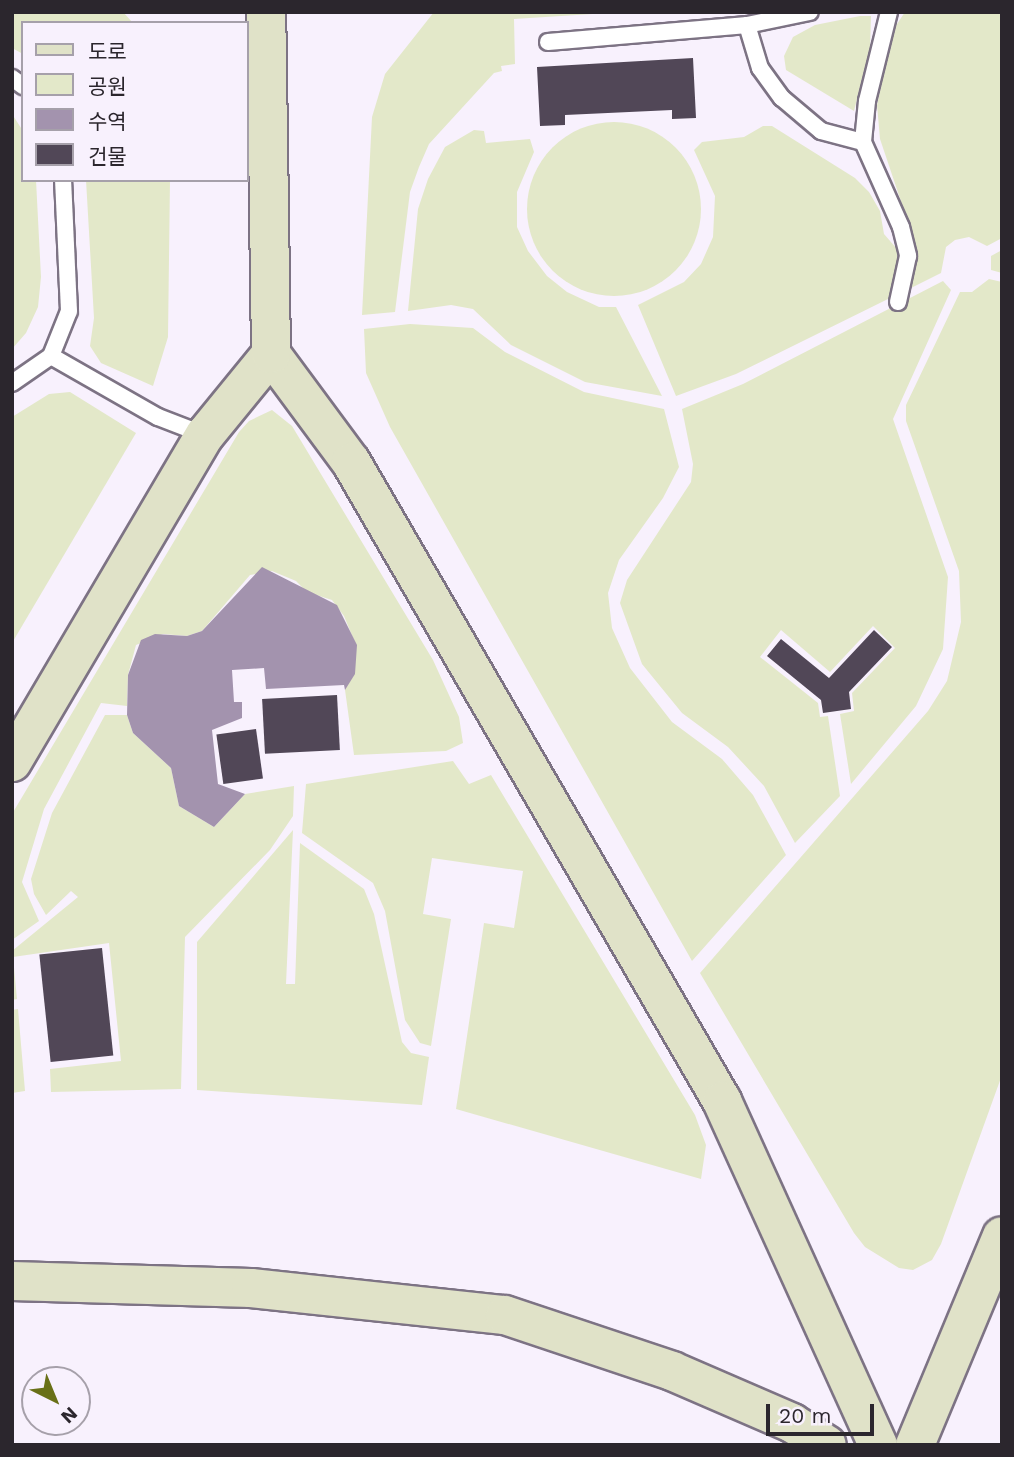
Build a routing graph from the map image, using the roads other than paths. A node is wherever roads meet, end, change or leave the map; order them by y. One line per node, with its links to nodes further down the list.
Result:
1 (265, 12): 9 (street)
2 (810, 12): 4 (lane)
3 (889, 12): 6 (lane)
4 (747, 25): 5 (lane); 6 (lane)
5 (548, 42)
6 (863, 142): 8 (lane)
7 (63, 182): 10 (lane)
8 (898, 302)
9 (271, 337): 12 (street); 17 (street)
10 (51, 356): 11 (lane); 12 (lane)
11 (12, 383)
12 (205, 435): 13 (street)
13 (12, 762)
14 (1002, 1236): 18 (street)
15 (12, 1281): 16 (street)
16 (827, 1445)
17 (878, 1445)
18 (915, 1445)

